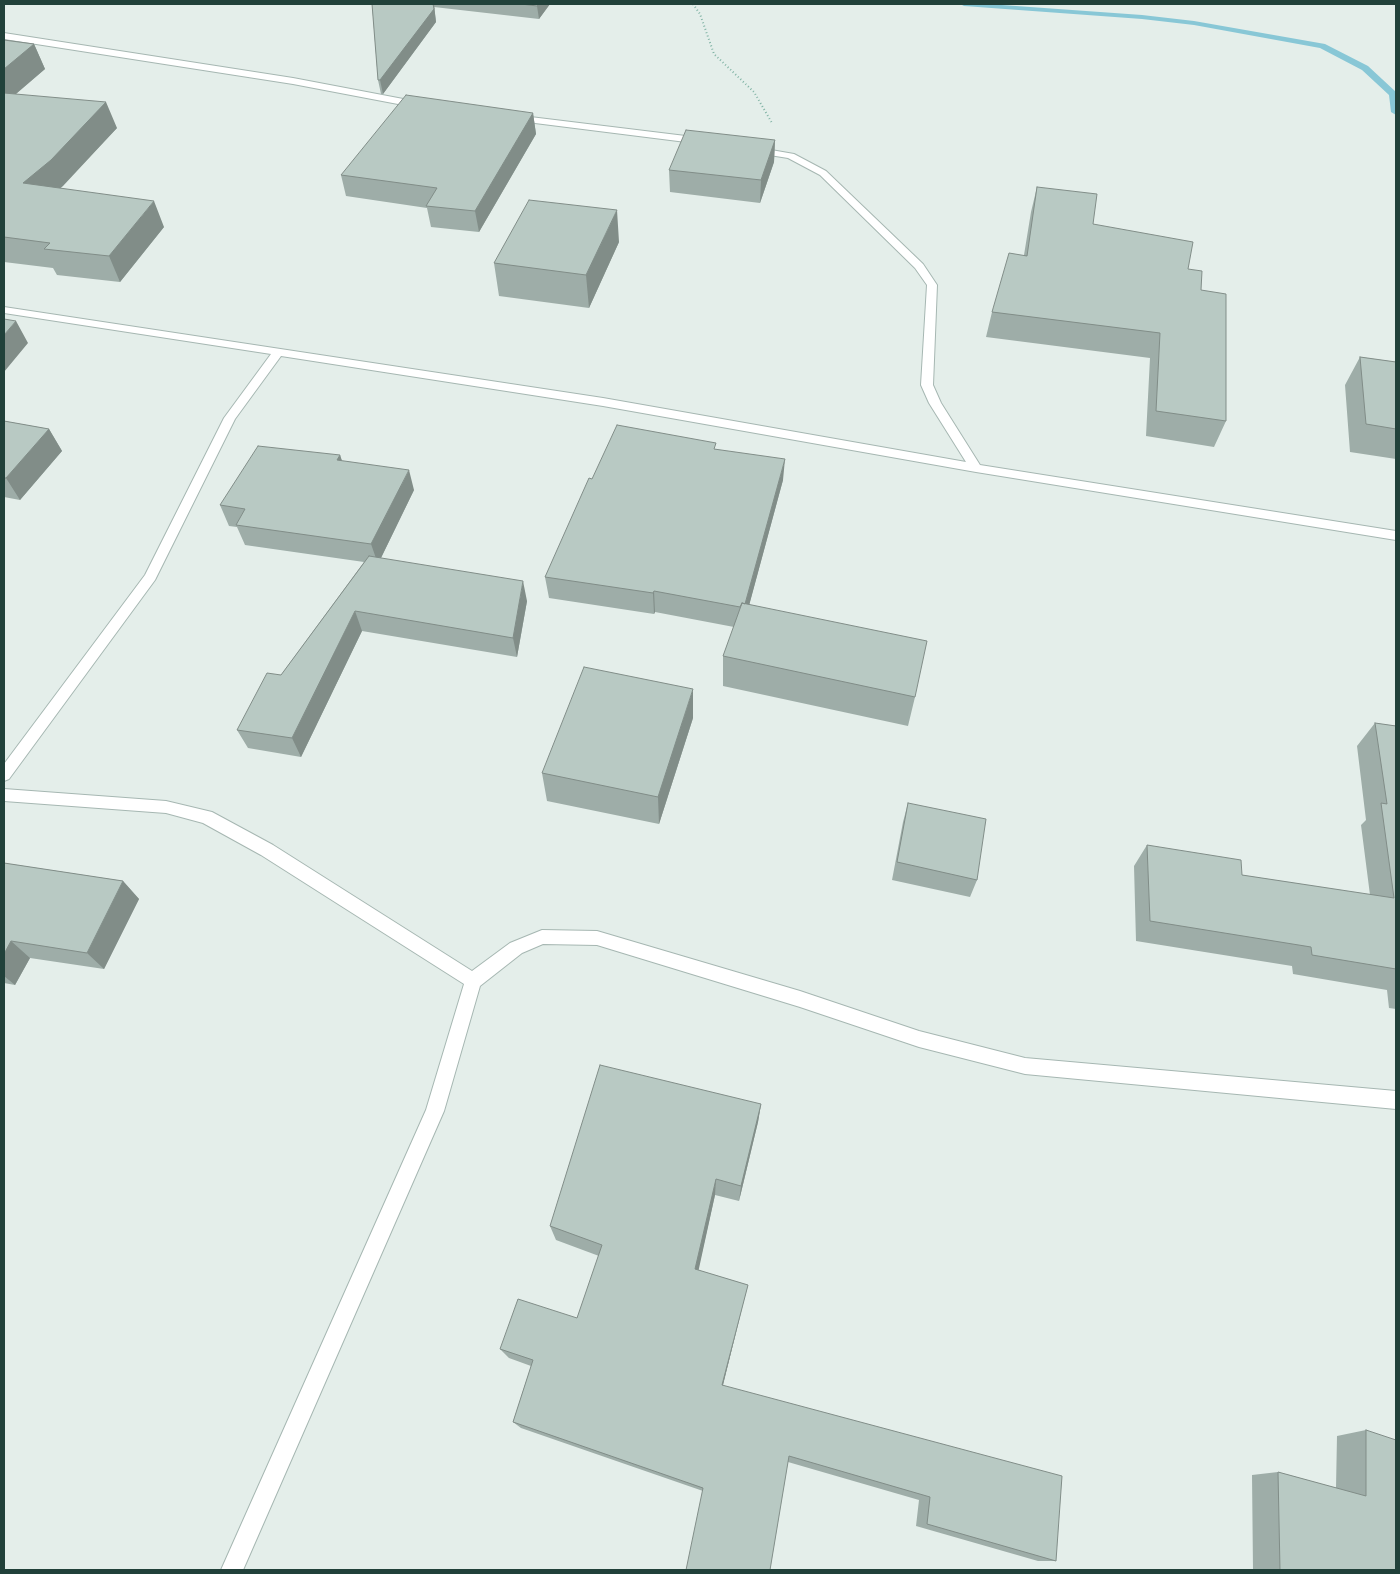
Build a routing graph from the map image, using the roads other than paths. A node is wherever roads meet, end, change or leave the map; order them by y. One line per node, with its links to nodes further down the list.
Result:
1 (4, 36): 2 (street)
2 (428, 107)
3 (505, 117): 4 (street)
4 (717, 144)
5 (745, 148): 8 (street)
6 (4, 310): 7 (street)
7 (279, 351): 8 (street); 10 (street)
8 (976, 468): 9 (street)
9 (1396, 536)
10 (4, 775)
11 (4, 795): 12 (street)
12 (474, 981): 13 (street); 14 (street)
13 (1396, 1100)
14 (232, 1570)

